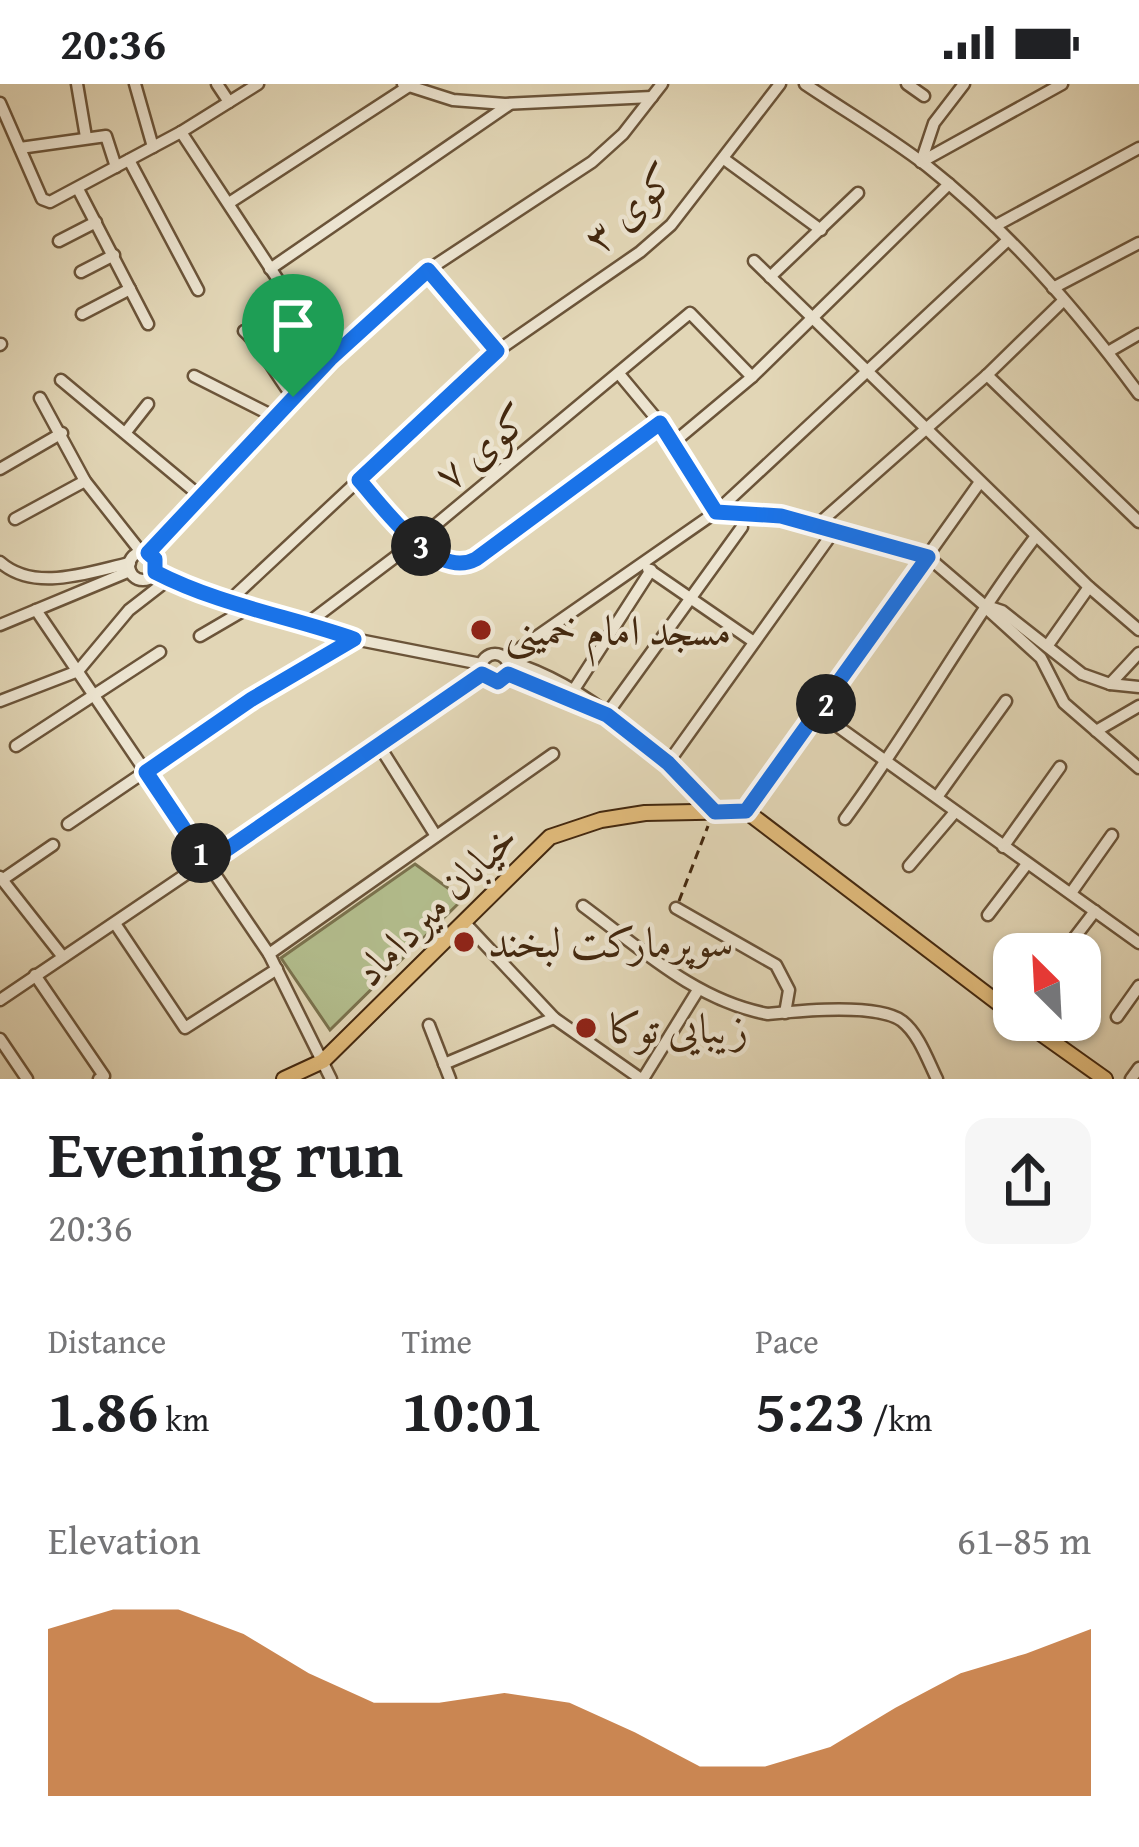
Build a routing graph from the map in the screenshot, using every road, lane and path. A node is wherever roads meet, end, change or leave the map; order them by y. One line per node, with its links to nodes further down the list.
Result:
1 (77, 84): 18 (street)
2 (135, 84): 19 (street)
3 (217, 84): 14 (street)
4 (258, 84): 14 (street)
5 (662, 84): 13 (street)
6 (780, 84): 22 (street, کوی ۳)
7 (805, 84): 24 (street)
8 (907, 84): 12 (street)
9 (964, 84): 24 (street)
10 (1062, 84): 24 (street)
11 (406, 85): 16 (street); 29 (street)
12 (924, 96)
13 (652, 97): 16 (street); 39 (street)
14 (229, 102): 17 (street)
15 (0, 103): 20 (street)
16 (510, 104): 38 (street)
17 (181, 133): 19 (street); 29 (street)
18 (86, 137): 20 (street); 25 (street)
19 (153, 147): 23 (street)
20 (20, 148): 27 (street)
21 (1139, 148): 31 (street)
22 (724, 159): 32 (street); 51 (street, کوی ۳)
23 (129, 160): 25 (street); 44 (street)
24 (921, 162): 26 (street)
25 (116, 167): 27 (street)
26 (949, 184): 31 (street); 47 (street)
27 (78, 189): 30 (street)
28 (858, 193): 32 (street)
29 (229, 203): 38 (street)
30 (96, 222): 34 (street); 36 (street)
31 (995, 226): 33 (street)
32 (821, 230): 41 (street)
33 (1009, 240): 42 (street); 54 (street)
34 (59, 241)
35 (1139, 243): 42 (street)
36 (114, 255): 40 (street); 43 (street)
37 (754, 261): 41 (street)
38 (270, 269): 53 (street)
39 (428, 270): 51 (street); 53 (street)
40 (81, 272)
41 (770, 277): 47 (street)
42 (1053, 288): 45 (street)
43 (130, 289): 46 (street); 48 (street)
44 (198, 290)
45 (1063, 301): 52 (street); 56 (street)
46 (82, 314)
47 (812, 316): 54 (street); 58 (street)
48 (148, 324)
49 (244, 331): 61 (street)
50 (1139, 334): 52 (street)
51 (497, 351): 71 (street, کوی ۳)
52 (1108, 352): 60 (street)
53 (330, 359): 61 (street)
54 (869, 374): 66 (street); 75 (street)
55 (620, 375): 58 (street, کوی ۷); 65 (street); 82 (street, کوی ۷)
56 (987, 375): 66 (street); 77 (street)
57 (194, 376): 64 (street)
58 (752, 377): 69 (street)
59 (61, 380): 67 (street)
60 (1139, 393)
61 (293, 397): 64 (street)
62 (40, 398): 68 (street)
63 (148, 404): 67 (street)
64 (275, 417): 74 (street)
65 (660, 423): 69 (street); 82 (street)
66 (925, 430): 73 (street); 78 (street)
67 (126, 432): 74 (street)
68 (62, 434): 70 (street); 72 (street)
69 (673, 443): 75 (street)
70 (0, 470)
71 (359, 480): 82 (street); 92 (street, کوی ۳)
72 (85, 481): 76 (street); 83 (street)
73 (980, 482): 81 (street); 84 (street)
74 (200, 496): 83 (street)
75 (716, 512): 78 (street); 87 (street)
76 (15, 519)
77 (1139, 522)
78 (816, 526): 80 (street)
79 (742, 527): 91 (street)
80 (834, 531): 84 (street); 101 (street)
81 (1036, 536): 90 (street); 93 (street)
82 (415, 542): 96 (street, کوی ۷)
83 (144, 553): 86 (street); 88 (street)
84 (928, 557): 93 (street); 115 (street)
85 (0, 562): 86 (street)
86 (130, 567): 88 (street); 95 (street)
87 (645, 567): 91 (street); 105 (street); 110 (street)
88 (155, 572): 89 (street)
89 (169, 579): 92 (street); 107 (street)
90 (1089, 587): 98 (street); 102 (street)
91 (690, 598): 101 (street); 116 (street)
92 (227, 603): 94 (street)
93 (984, 605): 102 (street); 117 (street); 121 (street)
94 (248, 608): 96 (street); 99 (street)
95 (36, 610): 97 (street); 107 (street)
96 (308, 623): 100 (street)
97 (0, 625)
98 (1139, 630)
99 (200, 636)
100 (354, 639): 106 (street); 125 (street)
101 (754, 642): 122 (street)
102 (1048, 645): 108 (street)
103 (160, 652): 111 (street)
104 (1139, 652): 108 (street)
105 (508, 665): 106 (street); 106 (street); 110 (street); 116 (street)
106 (482, 669): 119 (street)
107 (78, 671): 111 (street); 112 (street)
108 (1110, 684): 109 (street)
109 (1139, 687)
110 (575, 688): 116 (street)
111 (93, 695): 118 (street); 125 (street)
112 (0, 700)
113 (1006, 701): 126 (street)
114 (1139, 706): 117 (street)
115 (819, 713): 121 (street); 127 (street)
116 (607, 715): 122 (street)
117 (1096, 731): 124 (street)
118 (16, 746)
119 (380, 747): 133 (street); 136 (street)
120 (553, 754): 133 (street)
121 (888, 761): 126 (street); 130 (street)
122 (668, 763): 128 (street)
123 (1060, 767): 135 (street)
124 (1139, 768)
125 (146, 772): 131 (street); 136 (street)
126 (937, 796): 129 (street)
127 (746, 811): 128 (main road, خیابان میرداماد); 155 (main road)
128 (715, 812): 142 (path); 145 (main road, خیابان میرداماد)
129 (956, 812): 135 (street); 138 (street)
130 (845, 819)
131 (68, 824)
132 (1112, 835): 140 (street)
133 (436, 836): 149 (street)
134 (53, 844): 139 (street)
135 (1003, 847): 137 (street)
136 (207, 863): 146 (street); 149 (street)
137 (1027, 864): 140 (street); 144 (street)
138 (909, 866)
139 (1, 879): 150 (street)
140 (1071, 893): 143 (street)
141 (583, 906): 154 (street)
142 (676, 908): 157 (street)
143 (1095, 910): 147 (street); 148 (street)
144 (988, 915)
145 (464, 922): 159 (street); 163 (main road, خیابان میرداماد)
146 (116, 925): 150 (street); 151 (street)
147 (1078, 933)
148 (1137, 938)
149 (269, 954): 151 (street)
150 (63, 957): 152 (street)
151 (277, 969): 163 (street)
152 (35, 975): 156 (street); 167 (street)
153 (1139, 986): 158 (street)
154 (698, 990): 157 (street); 172 (street)
155 (993, 999)
156 (0, 1000)
157 (785, 1013): 173 (street)
158 (1117, 1016)
159 (554, 1018): 164 (street); 172 (street)
160 (429, 1025): 164 (street)
161 (0, 1040): 168 (street)
162 (1049, 1041): 166 (main road)
163 (323, 1061): 169 (main road, خیابان میرداماد); 170 (street)
164 (444, 1064): 171 (street)
165 (1139, 1068): 174 (street)
166 (1094, 1076)
167 (102, 1078)
168 (27, 1079)
169 (284, 1079)
170 (331, 1079)
171 (450, 1079)
172 (642, 1079)
173 (937, 1079)
174 (1131, 1079)

